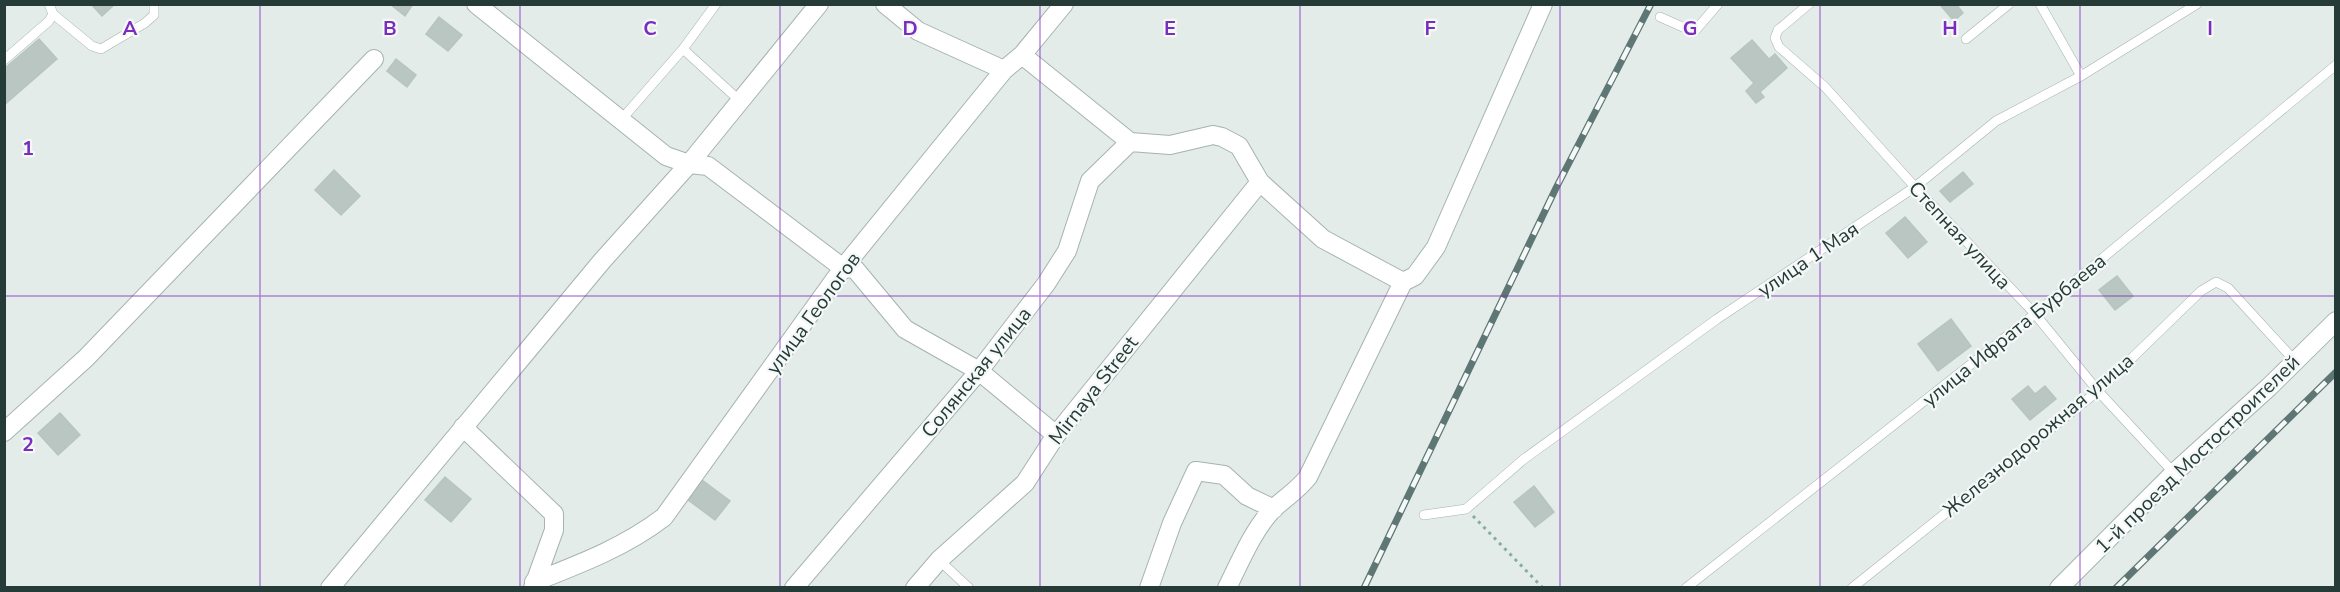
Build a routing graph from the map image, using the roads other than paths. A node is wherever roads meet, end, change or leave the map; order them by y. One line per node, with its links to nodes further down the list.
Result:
1 (50, 4): 14 (lane)
2 (154, 4): 14 (lane)
3 (476, 4): 25 (street)
4 (716, 4): 17 (lane)
5 (819, 4): 24 (street)
6 (885, 4): 22 (street)
7 (1065, 4): 18 (street, улица Геологов)
8 (1543, 4): 31 (street)
9 (1718, 4): 15 (lane)
10 (1809, 4): 29 (lane, Степная улица)
11 (2009, 4): 16 (lane)
12 (2040, 4): 23 (lane)
13 (2197, 4): 23 (lane, улица 1 Мая)
14 (53, 14): 20 (lane)
15 (1660, 17)
16 (1966, 39)
17 (683, 49): 24 (lane); 25 (lane)
18 (1022, 55): 22 (street, улица Геологов); 26 (street)
19 (374, 59): 38 (street)
20 (4, 60)
21 (2336, 65): 32 (lane, улица Ифрата Бурбаева)
22 (1004, 70): 30 (street, улица Геологов)
23 (2081, 76): 29 (lane, улица 1 Мая)
24 (740, 101): 27 (street)
25 (621, 120): 27 (street)
26 (1130, 142): 28 (street); 35 (street, Солянская улица)
27 (689, 164): 30 (street); 37 (street)
28 (1260, 182): 31 (street); 39 (street, Mirnaya Street)
29 (1914, 187): 32 (lane, Степная улица); 42 (lane, улица 1 Мая)
30 (843, 268): 35 (street); 44 (street, улица Геологов)
31 (1403, 282): 41 (street)
32 (2035, 314): 36 (lane, Степная улица); 51 (lane, улица Ифрата Бурбаева)
33 (2336, 321): 34 (street, 1-й проезд Мостостроителей)
34 (2295, 361): 36 (lane, Железнодорожная улица); 40 (street, 1-й проезд Мостостроителей)
35 (979, 371): 39 (street); 46 (street, Солянская улица)
36 (2098, 391): 40 (lane, Степная улица); 52 (lane, Железнодорожная улица)
37 (463, 427): 44 (street); 45 (street)
38 (4, 432)
39 (1056, 435): 43 (street, Mirnaya Street)
40 (2174, 474): 53 (street, 1-й проезд Мостостроителей)
41 (1274, 509): 49 (street); 50 (street)
42 (1424, 516)
43 (939, 560): 47 (street, Mirnaya Street); 48 (lane)
44 (534, 585)
45 (330, 588)
46 (794, 588)
47 (915, 588)
48 (969, 588)
49 (1149, 588)
50 (1227, 588)
51 (1686, 588)
52 (1852, 588)
53 (2059, 588)

